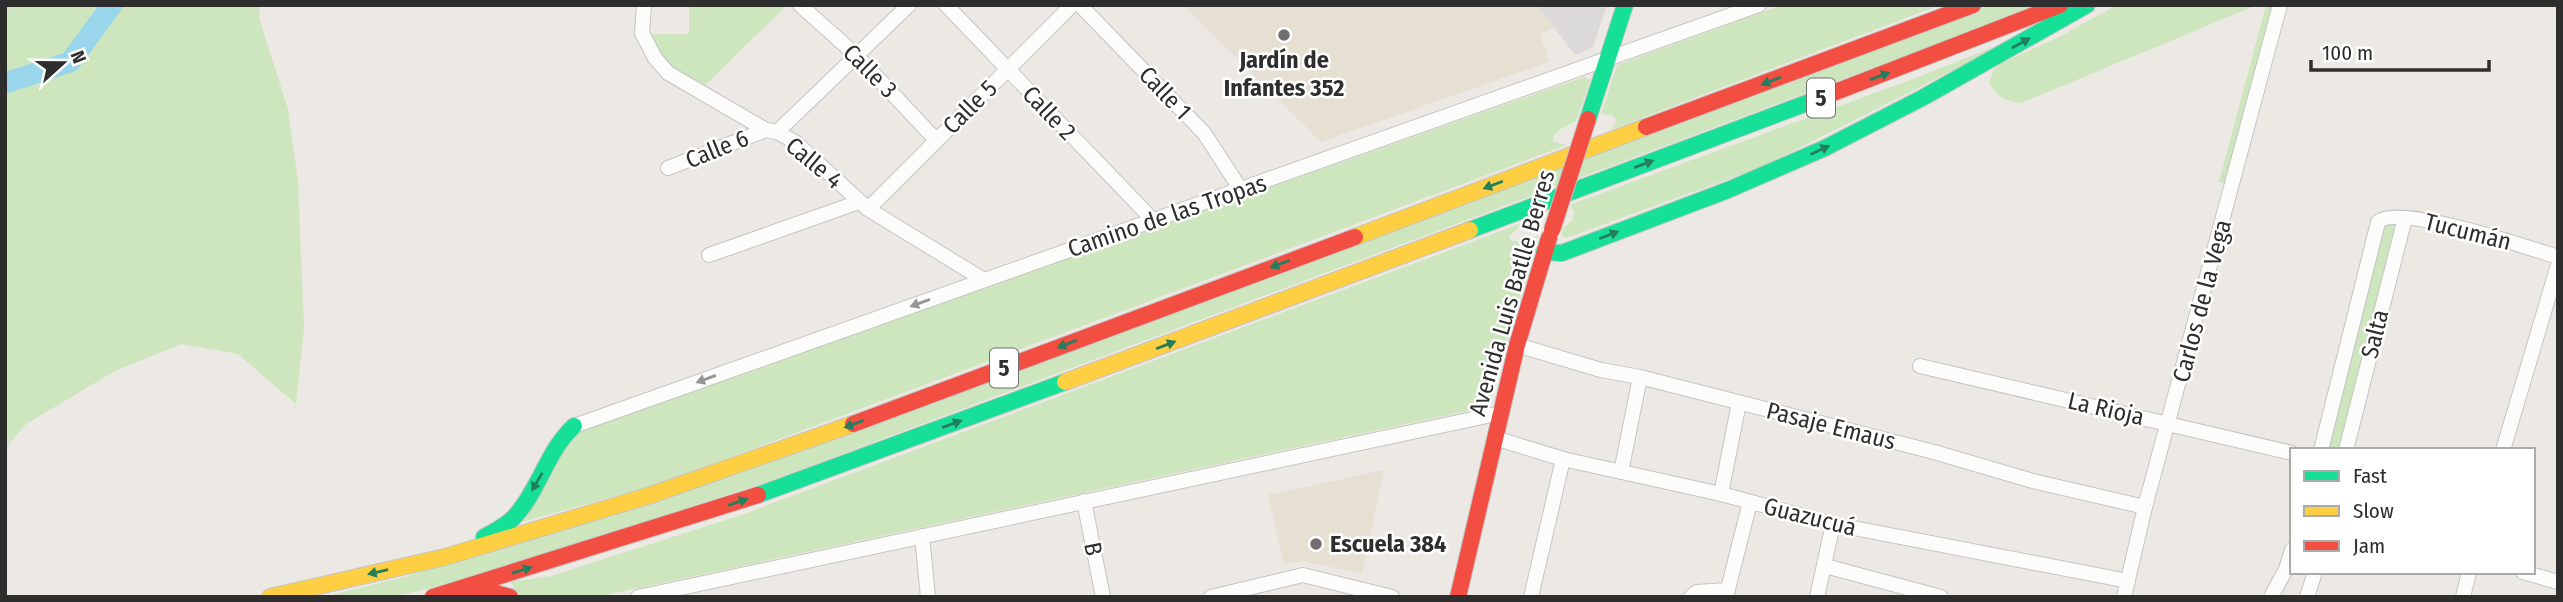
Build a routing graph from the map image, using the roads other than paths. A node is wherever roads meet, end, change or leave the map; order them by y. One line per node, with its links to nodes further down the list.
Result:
1 (643, 5): 16 (street, Calle 4)
2 (800, 5): 13 (street, Calle 3)
3 (909, 5): 13 (street, Calle 6)
4 (946, 5): 15 (street, Calle 2)
5 (1072, 5): 15 (street, Calle 5)
6 (1080, 5): 19 (street, Calle 1)
7 (1625, 5): 14 (main road, Avenida Luis Batlle Berres)
8 (1759, 5): 14 (street, Camino de las Tropas)
9 (1973, 5): 49 (main road, 5, one-way to 49)
10 (2060, 5): 61 (main road, 5, one-way to 10)
11 (2087, 5): 24 (main road, one-way to 11)
12 (2280, 5): 34 (street, Carlos de la Vega)
13 (857, 56): 16 (street, Calle 6); 17 (street, Calle 3)
14 (1607, 60): 19 (street, Camino de las Tropas); 24 (main road, Avenida Luis Batlle Berres, bridge)
15 (1007, 69): 17 (street, Calle 5); 22 (street, Calle 2)
16 (772, 131): 18 (street, Calle 6); 20 (street, Calle 4)
17 (936, 140): 20 (street, Calle 5)
18 (668, 168)
19 (1241, 190): 22 (street, Camino de las Tropas)
20 (864, 206): 25 (street, Calle 5); 28 (street, Calle 4)
21 (2405, 218): 23 (street, Tucumán); 26 (street, Tucumán); 38 (street, Salta)
22 (1153, 220): 28 (street, Camino de las Tropas)
23 (2378, 222): 37 (street, Salta)
24 (1544, 252): 29 (main road, Avenida Luis Batlle Berres)
25 (709, 256)
26 (2558, 257)
27 (2558, 265): 39 (street)
28 (984, 280): 35 (street, Camino de las Tropas, one-way to 35)
29 (1517, 345): 31 (street, Pasaje Emaus); 33 (main road, Avenida Luis Batlle Berres)
30 (1920, 366): 34 (street, La Rioja)
31 (1640, 377): 32 (street, Pasaje Emaus); 42 (street)
32 (1739, 403): 43 (street); 46 (street, Pasaje Emaus)
33 (1501, 413): 36 (main road, Avenida Luis Batlle Berres); 44 (street)
34 (2168, 423): 40 (street, La Rioja); 46 (street, Carlos de la Vega)
35 (574, 426): 49 (main road, one-way to 49)
36 (1495, 439): 41 (street, Guazucuá); 69 (main road, Avenida Luis Batlle Berres)
37 (2321, 448)
38 (2347, 448)
39 (2504, 448)
40 (2290, 453)
41 (1563, 459): 42 (street, Guazucuá); 70 (street)
42 (1621, 472): 43 (street, Guazucuá)
43 (1721, 494): 45 (street, Guazucuá)
44 (1084, 501): 48 (street); 66 (street, B)
45 (1750, 502): 47 (street, Guazucuá); 59 (street)
46 (2145, 507): 55 (street, Carlos de la Vega)
47 (1833, 524): 51 (street); 55 (street, Guazucuá)
48 (922, 536): 57 (street); 65 (street)
49 (445, 556): 60 (main road, 5, one-way to 60)
50 (2290, 556): 75 (street)
51 (1825, 566): 72 (street); 73 (street)
52 (2314, 574): 76 (street)
53 (2469, 574): 77 (street)
54 (2531, 574): 56 (street)
55 (2128, 581): 74 (street, Carlos de la Vega)
56 (2558, 582)
57 (698, 591): 64 (street)
58 (1352, 591): 67 (street); 68 (street)
59 (1727, 593): 71 (street)
60 (270, 597)
61 (433, 597)
62 (452, 597): 63 (main road)
63 (510, 597)
64 (638, 597)
65 (928, 597)
66 (1103, 597)
67 (1211, 597)
68 (1392, 597)
69 (1458, 597)
70 (1531, 597)
71 (1690, 597)
72 (1817, 597)
73 (1941, 597)
74 (2124, 597)
75 (2271, 597)
76 (2307, 597)
77 (2463, 597)

